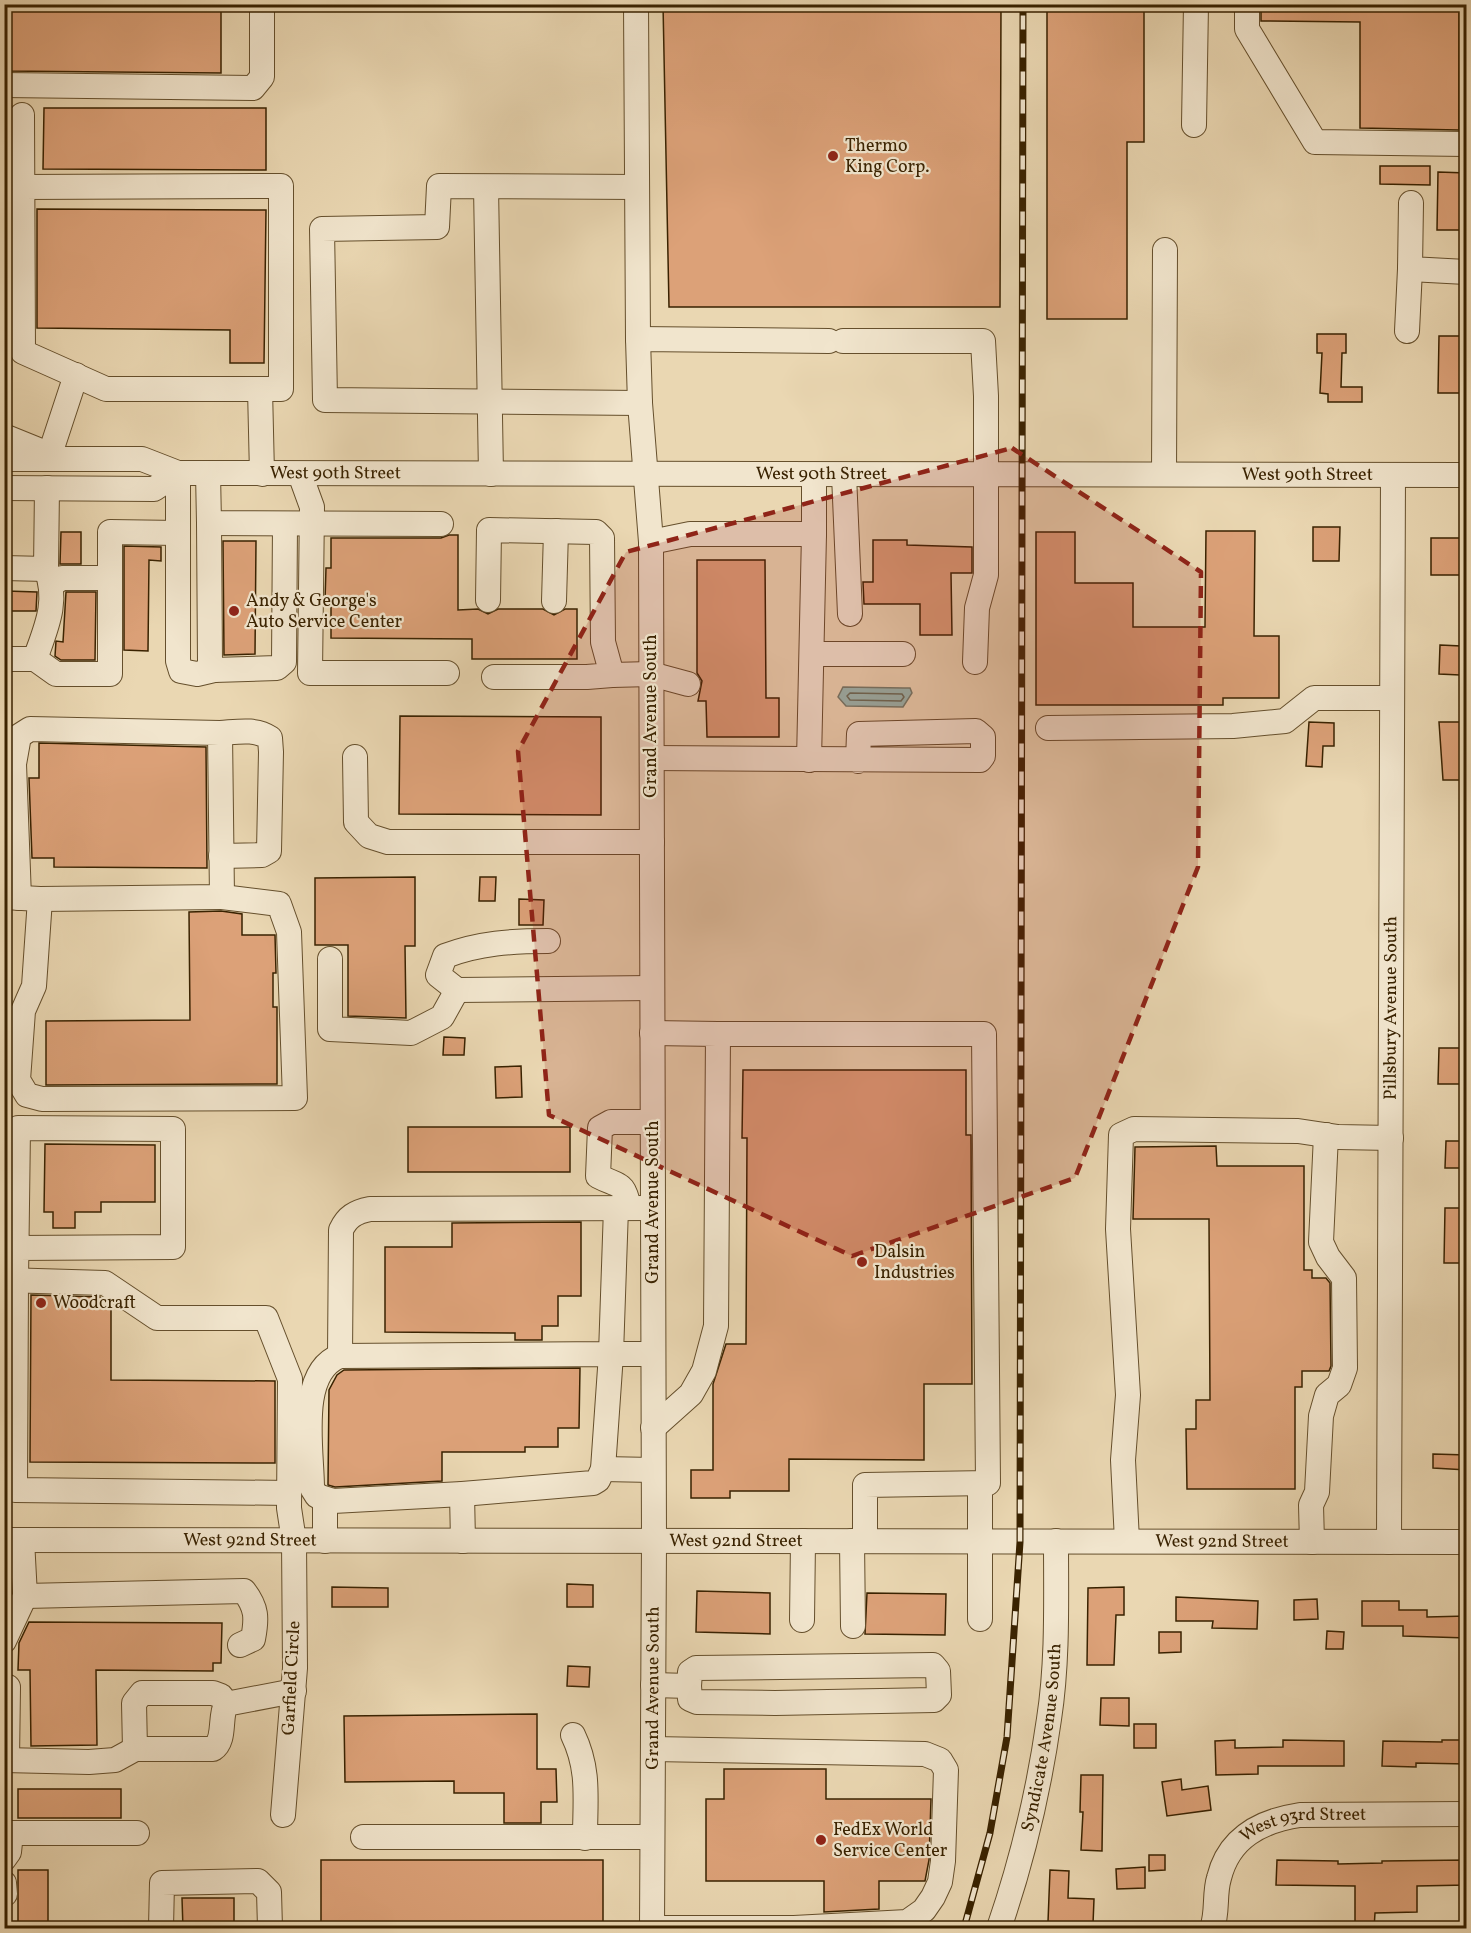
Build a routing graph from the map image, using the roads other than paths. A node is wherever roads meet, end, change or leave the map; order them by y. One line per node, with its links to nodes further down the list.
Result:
1 (262, 4): 5 (street)
2 (636, 4): 11 (street, Grand Avenue South)
3 (1196, 4): 7 (street)
4 (1247, 4): 8 (street)
5 (4, 85)
6 (22, 115): 9 (street)
7 (1194, 125)
8 (1467, 144)
9 (13, 187): 18 (street); 20 (street)
10 (486, 187): 11 (street); 22 (street); 22 (street)
11 (637, 187): 17 (street, Grand Avenue South)
12 (1411, 203): 14 (street)
13 (1165, 250): 32 (street)
14 (1410, 270): 15 (street); 16 (street)
15 (1467, 272)
16 (1407, 330)
17 (638, 339): 21 (street, Grand Avenue South); 28 (street)
18 (14, 355): 19 (street)
19 (76, 375): 20 (street); 24 (street)
20 (260, 389): 29 (street)
21 (640, 403): 22 (street); 37 (street, Grand Avenue South)
22 (491, 404): 31 (street)
23 (4, 436): 24 (street)
24 (57, 456): 25 (street, West 90th Street); 26 (street, West 90th Street)
25 (4, 459)
26 (178, 473): 27 (street, West 90th Street); 39 (street); 45 (street)
27 (208, 473): 29 (street, West 90th Street); 40 (street)
28 (986, 473): 32 (street, West 90th Street); 34 (street, West 90th Street); 58 (street)
29 (262, 474): 30 (street, West 90th Street)
30 (300, 474): 31 (street, West 90th Street); 42 (street)
31 (491, 474): 37 (street, West 90th Street)
32 (1164, 474): 35 (street, West 90th Street)
33 (814, 475): 34 (street, West 90th Street); 37 (street, West 90th Street); 46 (street)
34 (844, 475): 53 (street)
35 (1394, 475): 36 (street, West 90th Street); 65 (street, Pillsbury Avenue South)
36 (1467, 475)
37 (646, 476): 47 (street, Grand Avenue South)
38 (4, 488): 39 (street)
39 (47, 488): 49 (street)
40 (209, 523): 41 (street); 59 (street)
41 (285, 524): 42 (street); 59 (street)
42 (312, 524): 43 (street); 60 (street)
43 (441, 525)
44 (556, 531): 51 (street); 52 (street); 62 (street)
45 (178, 533): 50 (street); 59 (street)
46 (814, 534): 47 (street); 54 (street)
47 (651, 542): 61 (street, Grand Avenue South)
48 (4, 568): 49 (street)
49 (49, 576): 50 (street); 57 (street)
50 (110, 578): 57 (street)
51 (489, 600)
52 (554, 601)
53 (850, 614)
54 (812, 654): 55 (street); 70 (street)
55 (903, 654)
56 (4, 659): 57 (street)
57 (35, 659)
58 (975, 663)
59 (213, 670)
60 (447, 673)
61 (651, 674): 62 (street); 64 (street); 69 (street, Grand Avenue South)
62 (612, 675): 63 (street)
63 (494, 677)
64 (688, 684)
65 (1392, 698): 66 (street); 85 (street, Pillsbury Avenue South)
66 (1048, 728)
67 (220, 733): 72 (street); 74 (street); 74 (street)
68 (355, 757): 73 (street)
69 (652, 758): 70 (street); 73 (street, Grand Avenue South)
70 (808, 760): 71 (street)
71 (858, 760)
72 (9, 764): 76 (street)
73 (652, 842): 79 (street, Grand Avenue South)
74 (221, 856): 75 (street)
75 (222, 897): 76 (street); 76 (street)
76 (21, 898)
77 (548, 941): 80 (street)
78 (330, 959): 80 (street)
79 (652, 988): 80 (street); 81 (street, Grand Avenue South)
80 (457, 990)
81 (652, 1033): 82 (street); 83 (street, Grand Avenue South)
82 (718, 1034): 93 (street); 96 (street)
83 (652, 1122): 86 (street); 87 (street, Grand Avenue South)
84 (1326, 1135): 85 (street); 109 (street); 110 (street)
85 (1390, 1138): 111 (street, Pillsbury Avenue South)
86 (622, 1208): 87 (street); 90 (street); 92 (street)
87 (653, 1208): 91 (street, Grand Avenue South)
88 (16, 1248): 88 (street); 89 (street)
89 (10, 1280): 97 (street, Garfield Circle); 97 (street)
90 (611, 1354): 91 (street); 92 (street); 94 (street)
91 (653, 1354): 93 (street, Grand Avenue South)
92 (340, 1356): 99 (street)
93 (653, 1428): 95 (street, Grand Avenue South)
94 (603, 1469): 95 (street); 98 (street)
95 (653, 1470): 104 (street, Grand Avenue South)
96 (980, 1483): 106 (street); 107 (street)
97 (289, 1492): 101 (street, Garfield Circle)
98 (462, 1494): 99 (street); 103 (street)
99 (325, 1499): 102 (street)
100 (13, 1540): 101 (street, West 92nd Street); 113 (street)
101 (294, 1541): 102 (street, West 92nd Street); 122 (street, Garfield Circle)
102 (325, 1541): 103 (street, West 92nd Street)
103 (463, 1541): 104 (street, West 92nd Street)
104 (654, 1541): 105 (street, West 92nd Street); 119 (street, Grand Avenue South)
105 (803, 1541): 106 (street, West 92nd Street); 115 (street)
106 (859, 1541): 107 (street, West 92nd Street); 116 (street)
107 (982, 1541): 108 (street, West 92nd Street); 114 (street)
108 (1056, 1541): 109 (street, West 92nd Street); 141 (street, Syndicate Avenue South)
109 (1127, 1541): 110 (street, West 92nd Street)
110 (1311, 1542): 111 (street, West 92nd Street)
111 (1389, 1542): 112 (street, West 92nd Street)
112 (1467, 1542)
113 (24, 1596): 117 (street); 118 (street)
114 (980, 1619)
115 (802, 1620)
116 (853, 1626)
117 (4, 1641)
118 (240, 1645)
119 (653, 1685): 120 (street); 126 (street, Grand Avenue South)
120 (689, 1686): 120 (street)
121 (8, 1687): 127 (street)
122 (294, 1691): 123 (street); 129 (street, Garfield Circle)
123 (226, 1704): 125 (street); 125 (street)
124 (573, 1735): 134 (street)
125 (135, 1749): 127 (street)
126 (653, 1749): 133 (street, Grand Avenue South); 138 (street)
127 (6, 1760)
128 (1467, 1814): 142 (street, West 93rd Street)
129 (283, 1815)
130 (8, 1833): 131 (street); 135 (street)
131 (137, 1833)
132 (363, 1837): 134 (street)
133 (652, 1837): 134 (street); 138 (street, Grand Avenue South)
134 (585, 1838)
135 (4, 1859)
136 (4, 1883): 137 (street)
137 (5, 1894)
138 (652, 1928)
139 (161, 1929): 140 (street)
140 (270, 1929)
141 (999, 1929)
142 (1212, 1929)

